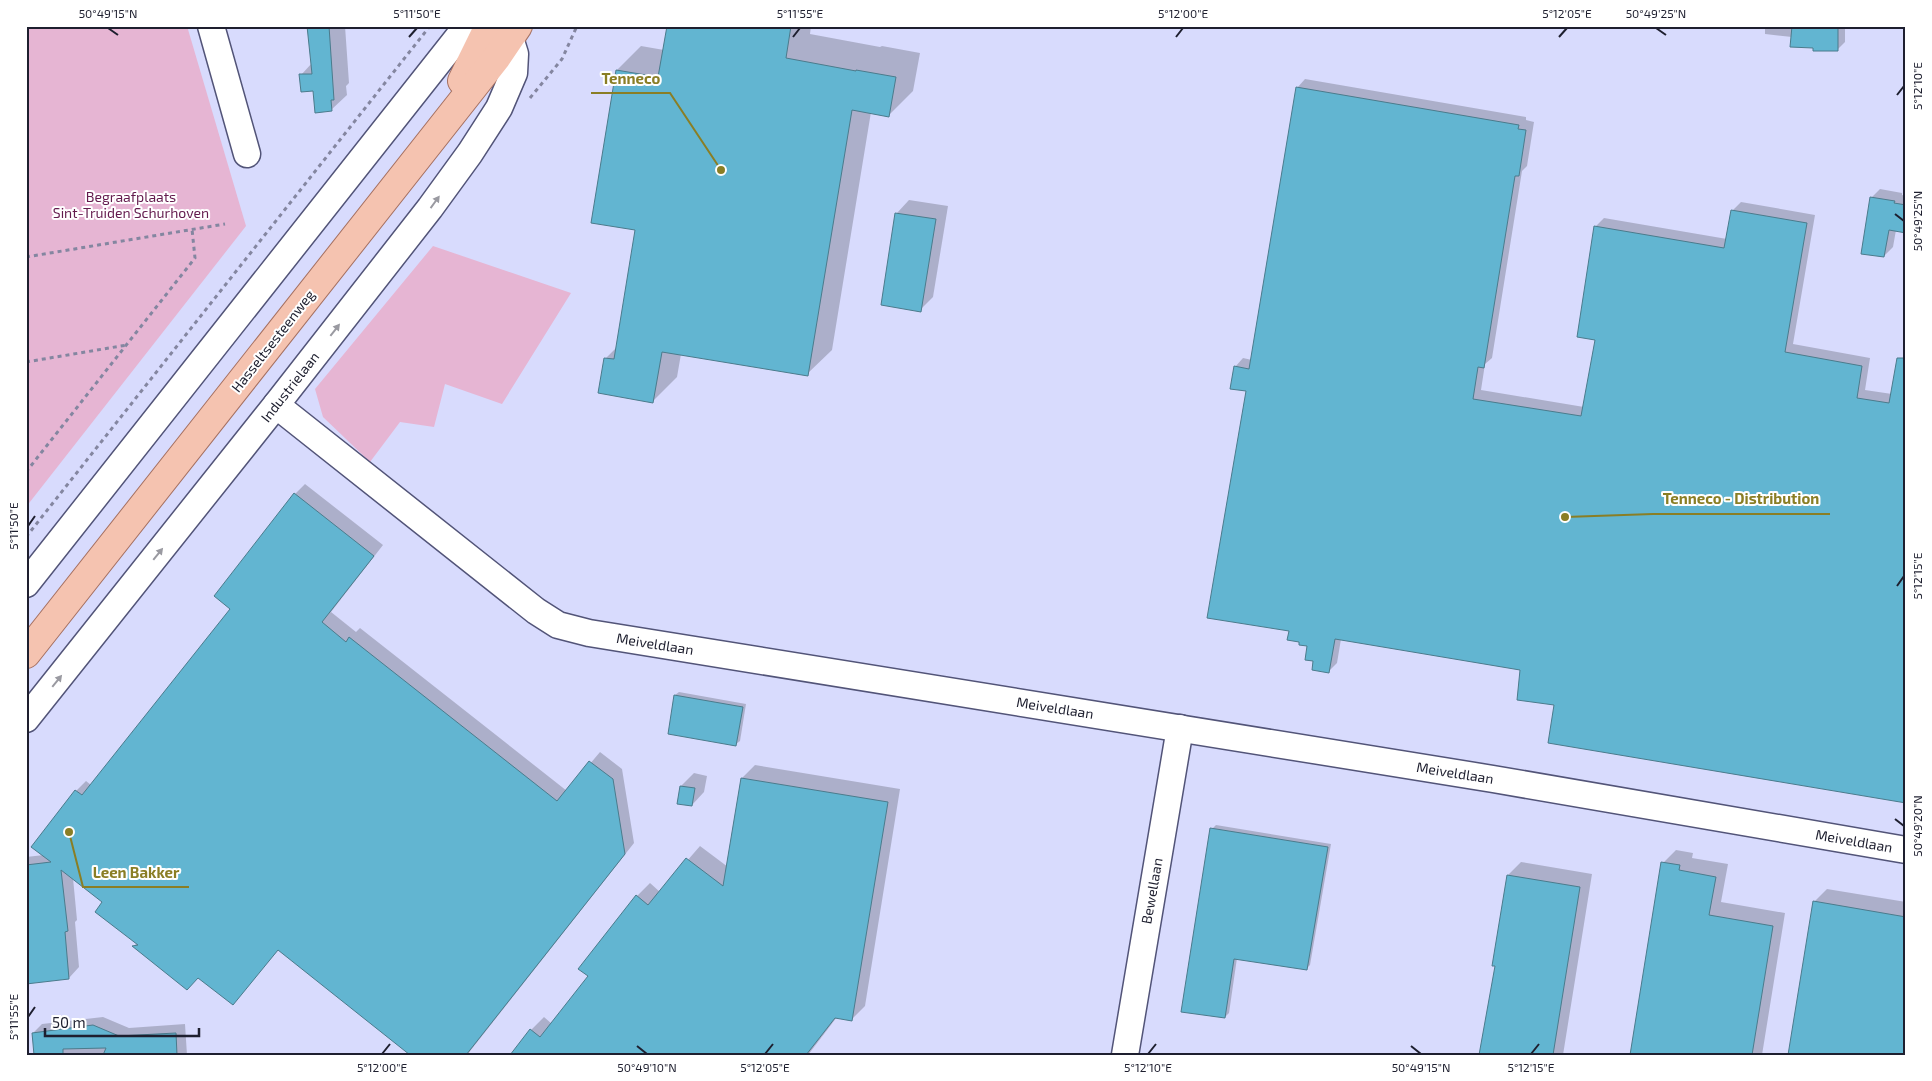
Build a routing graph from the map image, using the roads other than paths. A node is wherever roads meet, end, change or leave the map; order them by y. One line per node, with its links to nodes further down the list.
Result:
1 (210, 26): 4 (street)
2 (466, 26): 6 (street)
3 (506, 30): 5 (street, Industrielaan, one-way to 3); 7 (main road, Hasseltsesteenweg); 8 (main road, Hasseltsesteenweg)
4 (247, 154)
5 (276, 405): 9 (street, Industrielaan, one-way to 5); 10 (street, Meiveldlaan)
6 (26, 584)
7 (26, 634)
8 (26, 654)
9 (26, 719)
10 (1180, 728): 11 (street, Meiveldlaan); 12 (street, Bewellaan)
11 (1906, 850)
12 (1125, 1055)

